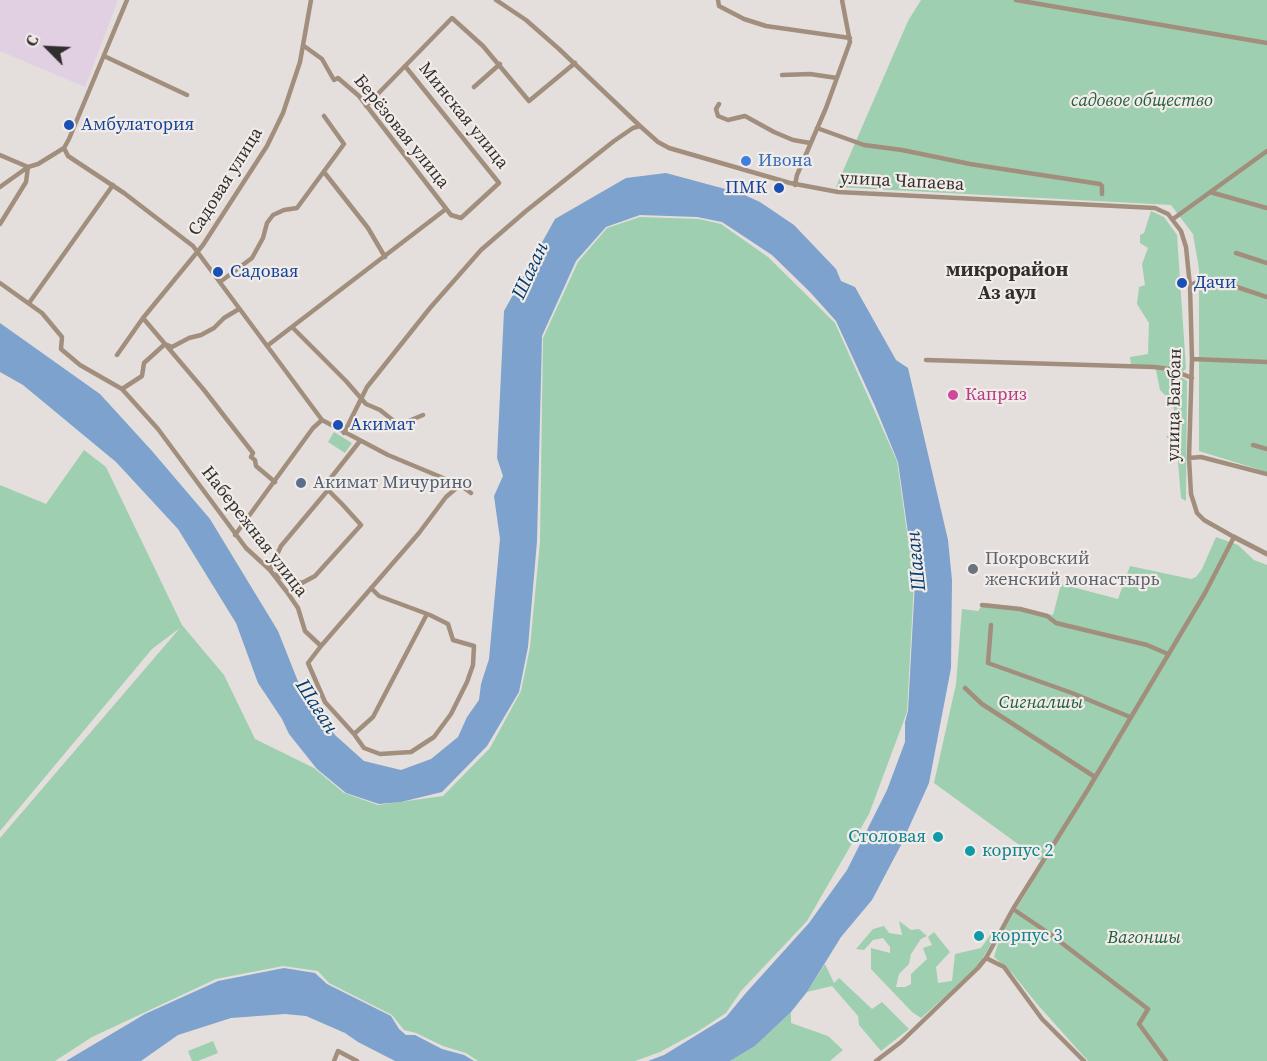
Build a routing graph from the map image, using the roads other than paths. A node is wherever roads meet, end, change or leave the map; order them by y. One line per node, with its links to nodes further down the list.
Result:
1 (127, 0): 10 (street)
2 (310, 0): 9 (street, Садовая улица)
3 (496, 0): 11 (street, улица Чапаева)
4 (718, 0): 7 (street)
5 (842, 0): 7 (street)
6 (1016, 0): 8 (street)
7 (850, 38): 15 (street)
8 (1267, 43)
9 (304, 46): 19 (street, Берёзовая улица); 39 (street, Садовая улица)
10 (104, 56): 17 (street); 24 (street)
11 (575, 63): 12 (street); 21 (street, улица Чапаева)
12 (500, 64): 13 (street); 16 (street)
13 (405, 66): 19 (street); 36 (street, Минская улица)
14 (782, 75): 15 (street)
15 (837, 78): 22 (street)
16 (474, 87)
17 (187, 95)
18 (719, 104): 23 (street)
19 (366, 106): 35 (street, Берёзовая улица)
20 (324, 116): 28 (street)
21 (640, 126): 30 (street, улица Чапаева); 59 (street)
22 (817, 128): 23 (street); 33 (street)
23 (810, 143): 30 (street)
24 (64, 148): 27 (street); 29 (street)
25 (1267, 151): 32 (street)
26 (0, 155): 27 (street)
27 (28, 167): 31 (street); 38 (street)
28 (324, 172): 41 (street); 43 (street)
29 (113, 185): 39 (street); 47 (street)
30 (795, 185): 37 (street, улица Чапаева)
31 (0, 188)
32 (1210, 192): 34 (street); 37 (street)
33 (1102, 194)
34 (1267, 208)
35 (446, 209): 36 (street, Берёзовая улица); 41 (street)
36 (451, 215)
37 (1173, 219): 45 (street, улица Багбан)
38 (0, 224)
39 (197, 252): 43 (street); 49 (street, Садовая улица)
40 (1236, 253): 42 (street)
41 (385, 257): 50 (street)
42 (1267, 264)
43 (219, 282): 48 (street)
44 (0, 283): 47 (street, Набережная улица)
45 (1190, 286): 46 (street); 54 (street, улица Багбан)
46 (1267, 297)
47 (29, 303): 58 (street, Набережная улица)
48 (239, 309): 51 (street); 52 (street)
49 (143, 318): 51 (street); 53 (street, Садовая улица)
50 (292, 327): 52 (street); 59 (street)
51 (165, 344): 58 (street); 68 (street)
52 (267, 346): 61 (street)
53 (117, 355)
54 (1192, 359): 56 (street); 57 (street, улица Багбан)
55 (926, 360): 57 (street)
56 (1267, 362)
57 (1192, 378): 66 (street, улица Багбан)
58 (122, 389): 72 (street, Набережная улица)
59 (362, 398): 60 (street); 62 (street)
60 (423, 415)
61 (322, 420): 62 (street); 68 (street)
62 (344, 433): 63 (street)
63 (360, 441): 69 (street); 70 (street)
64 (1253, 445): 65 (street)
65 (1267, 449)
66 (1189, 458): 67 (street); 73 (street, улица Багбан)
67 (1267, 474)
68 (274, 482): 72 (street)
69 (459, 485): 71 (street); 76 (street)
70 (328, 490): 75 (street); 75 (street)
71 (471, 493)
72 (235, 535): 75 (street, Набережная улица)
73 (1234, 537): 74 (street, улица Багбан); 81 (street)
74 (1267, 554)
75 (272, 572): 80 (street, Набережная улица)
76 (371, 588): 78 (street); 80 (street)
77 (982, 605): 81 (street)
78 (427, 614): 84 (street); 84 (street)
79 (991, 625): 83 (street)
80 (321, 646): 84 (street)
81 (1168, 654): 83 (street)
82 (965, 688): 85 (street)
83 (1130, 717): 85 (street)
84 (354, 734)
85 (1095, 777): 86 (street)
86 (1013, 909): 87 (street); 92 (street)
87 (986, 958): 90 (street); 91 (street)
88 (334, 1061): 89 (street)
89 (357, 1061)
90 (876, 1061)
91 (1084, 1061)
92 (1166, 1061)

